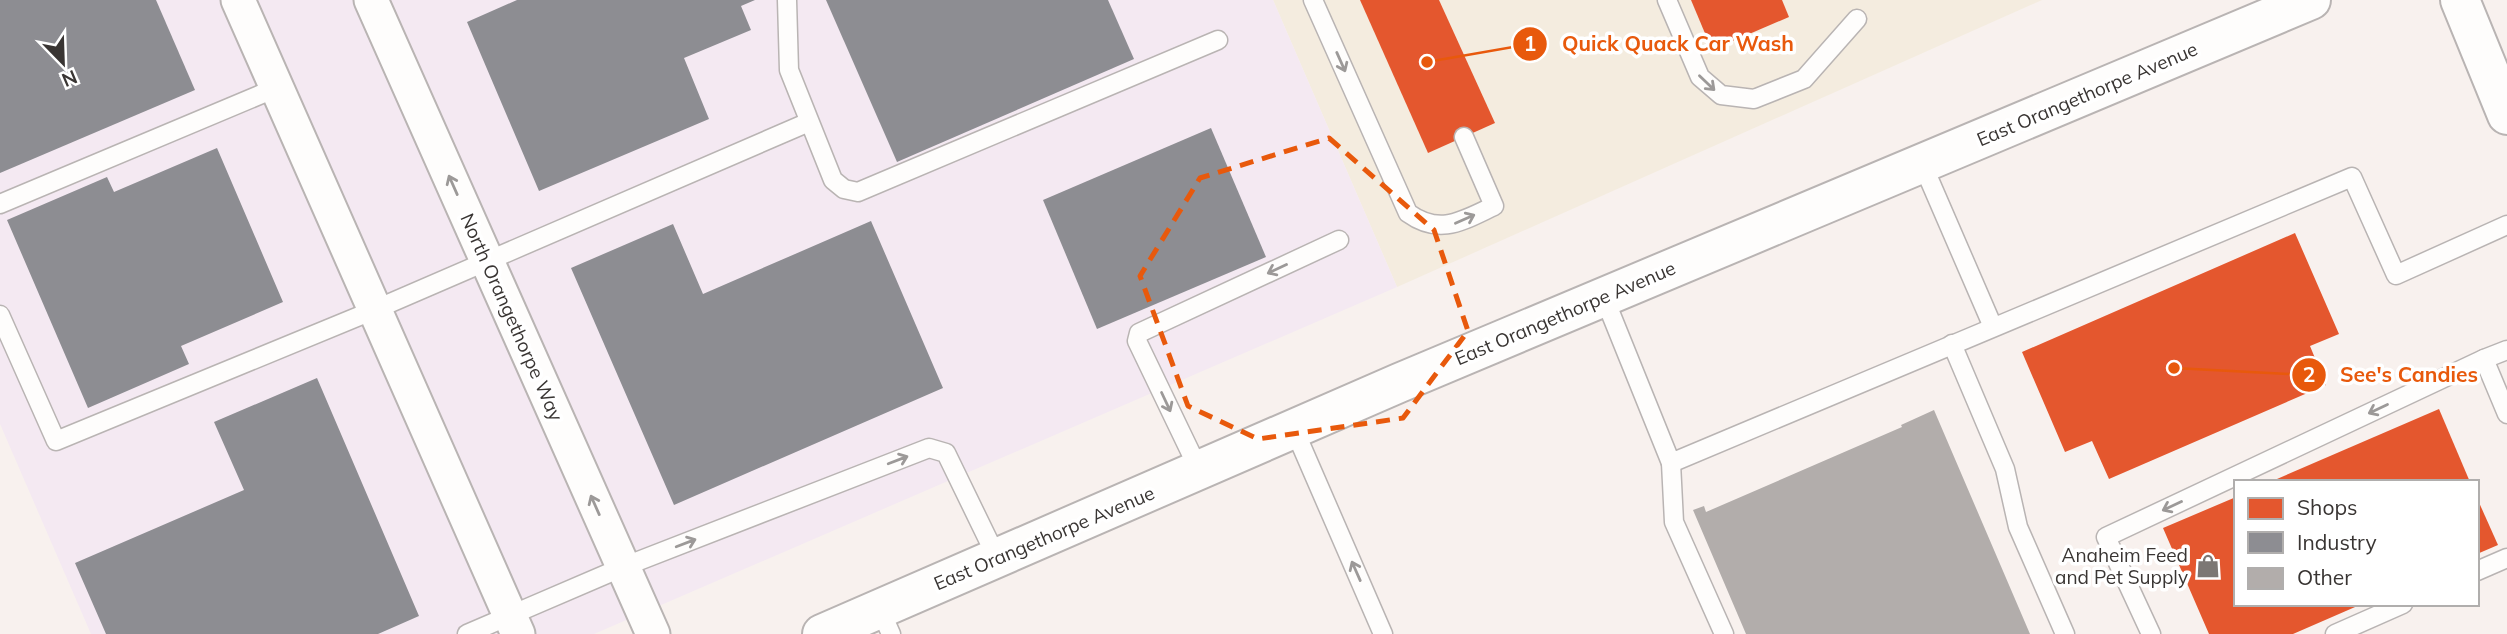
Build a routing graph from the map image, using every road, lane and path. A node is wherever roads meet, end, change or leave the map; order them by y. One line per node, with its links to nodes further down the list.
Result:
1 (238, 0): 10 (street)
2 (371, 0): 18 (street, North Orangethorpe Way, one-way to 2)
3 (787, 0): 12 (lane)
4 (1313, 0): 13 (lane, one-way to 13)
5 (1667, 0): 8 (lane, one-way to 8)
6 (2311, 0): 14 (main road, East Orangethorpe Avenue)
7 (2460, 0): 11 (main road)
8 (1857, 19)
9 (1217, 40): 12 (lane)
10 (276, 88): 15 (lane); 20 (street)
11 (2507, 116)
12 (809, 122): 18 (lane)
13 (1464, 137)
14 (1922, 163): 19 (main road, East Orangethorpe Avenue); 22 (lane)
15 (0, 204)
16 (2507, 225): 22 (lane)
17 (1339, 240): 29 (lane, one-way to 29)
18 (487, 260): 20 (lane); 32 (street, North Orangethorpe Way, one-way to 18)
19 (1604, 297): 27 (main road, East Orangethorpe Avenue); 28 (lane)
20 (374, 310): 21 (lane); 36 (street)
21 (0, 315)
22 (1993, 327): 23 (lane)
23 (1952, 344): 28 (lane); 42 (lane)
24 (2507, 350): 25 (lane)
25 (2484, 359): 26 (lane); 43 (lane, one-way to 43)
26 (2507, 414)
27 (1294, 429): 29 (main road, East Orangethorpe Avenue); 40 (lane, one-way to 27)
28 (1671, 463): 41 (lane)
29 (1199, 470): 30 (main road, East Orangethorpe Avenue)
30 (997, 558): 32 (lane, one-way to 30); 35 (main road, East Orangethorpe Avenue)
31 (2507, 558): 33 (lane)
32 (623, 567): 36 (lane); 38 (street, North Orangethorpe Way)
33 (2479, 570)
34 (2398, 606): 44 (lane)
35 (886, 621): 39 (main road, East Orangethorpe Avenue)
36 (513, 624): 37 (lane)
37 (467, 634)
38 (653, 634)
39 (822, 634)
40 (1383, 634)
41 (1724, 634)
42 (2065, 634)
43 (2151, 634)
44 (2335, 634)

